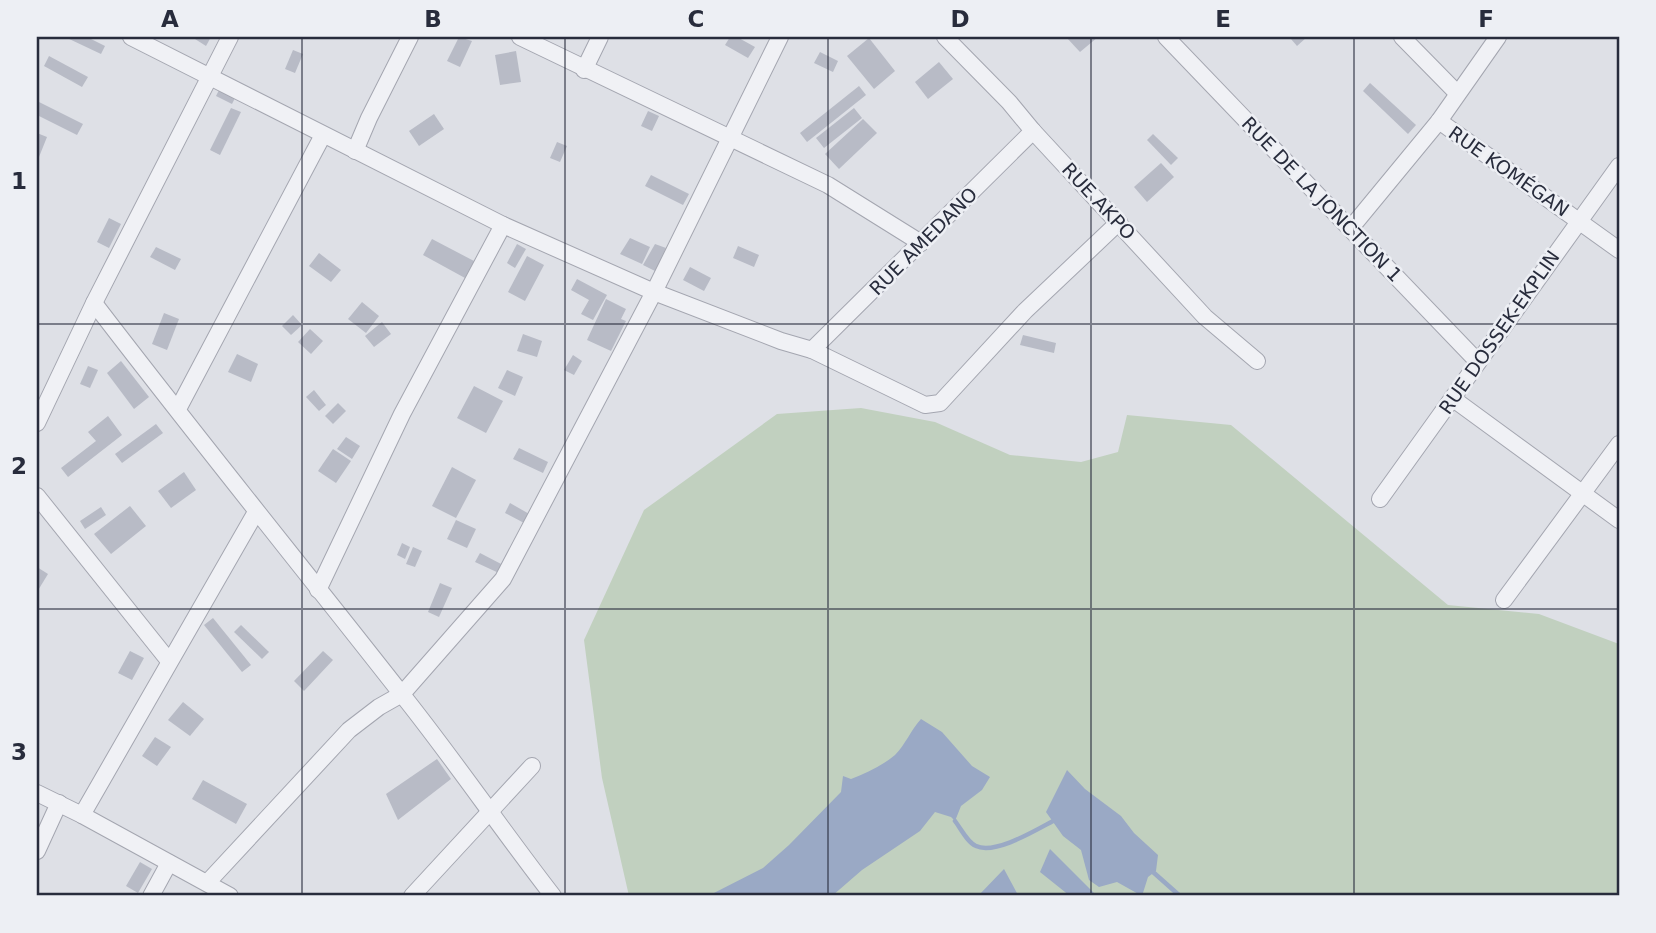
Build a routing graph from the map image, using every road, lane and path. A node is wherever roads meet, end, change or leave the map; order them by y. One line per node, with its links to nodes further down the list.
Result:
1 (131, 37): 12 (street)
2 (230, 37): 12 (street)
3 (410, 37): 18 (street)
4 (520, 37): 11 (street)
5 (600, 37): 11 (street)
6 (780, 37): 17 (street)
7 (945, 37): 15 (street, RUE AKPO)
8 (1166, 37): 23 (street, RUE DE LA JONCTION 1)
9 (1402, 37): 13 (street)
10 (1498, 37): 13 (street)
11 (584, 70): 17 (street)
12 (210, 75): 16 (street); 27 (street)
13 (1457, 93): 14 (street)
14 (1439, 121): 20 (street, RUE KOMÉGAN); 23 (street)
15 (1033, 131): 21 (street, RUE AKPO); 24 (street, RUE AMEDANO)
16 (323, 135): 18 (street); 32 (street)
17 (732, 138): 24 (street); 26 (street)
18 (355, 151): 22 (street)
19 (1619, 166): 20 (street, RUE DOSSEK-EKPLIN)
20 (1578, 220): 25 (street, RUE KOMÉGAN); 30 (street, RUE DOSSEK-EKPLIN)
21 (1119, 222): 28 (street); 29 (street, RUE AKPO)
22 (503, 225): 26 (street); 40 (street)
23 (1350, 229): 30 (street, RUE DE LA JONCTION 1)
24 (921, 243): 28 (street, RUE AMEDANO)
25 (1619, 250)
26 (654, 292): 28 (street); 43 (street)
27 (94, 303): 32 (street); 33 (street)
28 (812, 350)
29 (1257, 361)
30 (1478, 362): 31 (street, RUE DOSSEK-EKPLIN)
31 (1452, 398): 35 (street); 37 (street, RUE DOSSEK-EKPLIN)
32 (178, 409): 38 (street)
33 (37, 423)
34 (1619, 444): 35 (street)
35 (1583, 493): 39 (street); 41 (street)
36 (37, 496): 42 (street)
37 (1380, 499)
38 (256, 512): 40 (street); 42 (street)
39 (1619, 520)
40 (318, 590): 43 (street)
41 (1504, 600)
42 (169, 662): 47 (street)
43 (402, 694): 46 (street); 50 (street)
44 (532, 766): 46 (street)
45 (44, 795): 47 (street); 48 (street)
46 (488, 811): 53 (street); 54 (street)
47 (82, 815): 49 (street)
48 (37, 851)
49 (169, 863): 50 (street); 51 (street)
50 (207, 883): 52 (street)
51 (151, 896)
52 (230, 896)
53 (412, 896)
54 (553, 896)

